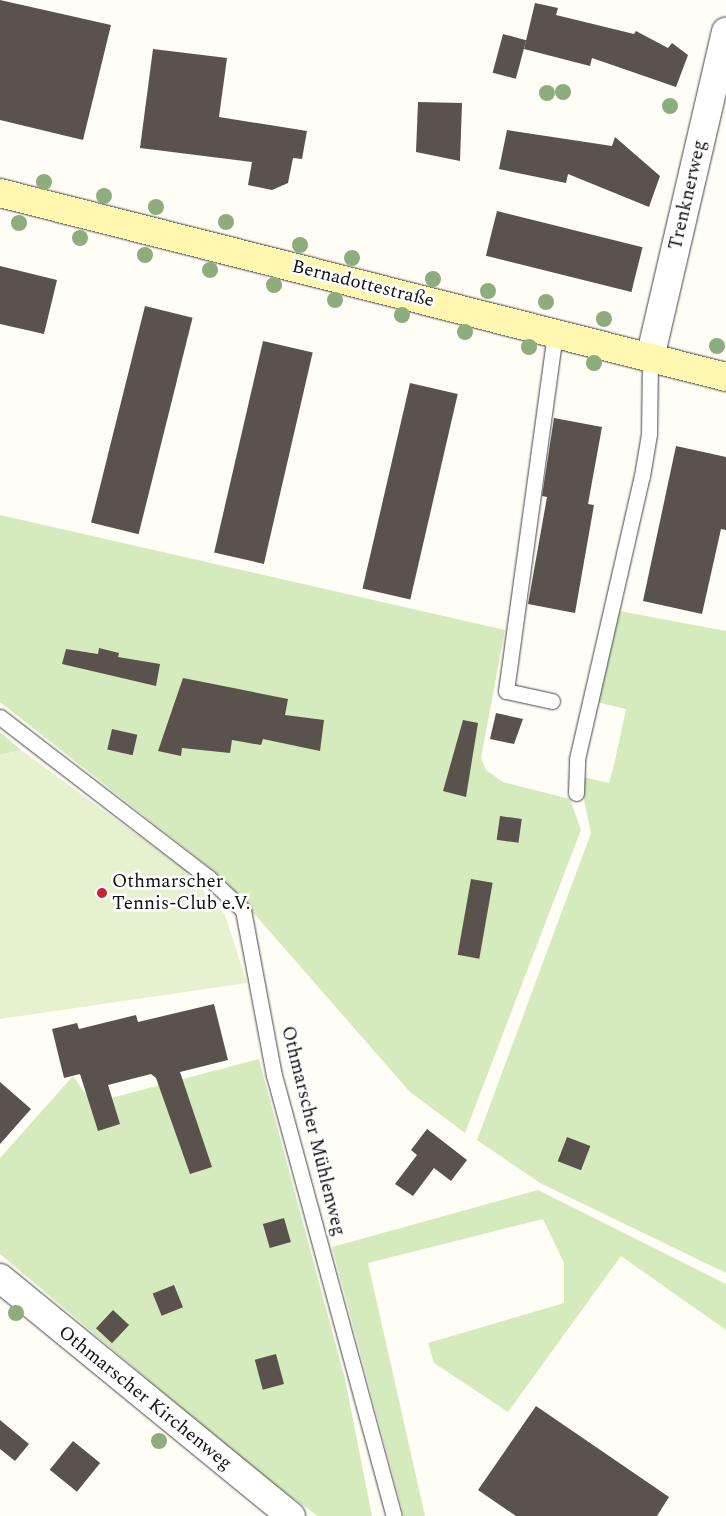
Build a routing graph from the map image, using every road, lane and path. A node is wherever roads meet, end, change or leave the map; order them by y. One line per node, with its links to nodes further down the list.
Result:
1 (726, 32): 4 (street, Trenknerweg)
2 (0, 193): 3 (street, Bernadottestraße)
3 (555, 332): 4 (street, Bernadottestraße); 6 (lane)
4 (650, 358): 5 (street, Bernadottestraße); 8 (lane)
5 (726, 377)
6 (552, 701)
7 (0, 717): 12 (lane, Othmarscher Mühlenweg)
8 (576, 793)
9 (0, 1278): 10 (street, Othmarscher Kirchenweg)
10 (264, 1508): 11 (street, Othmarscher Kirchenweg)
11 (291, 1516)
12 (394, 1516)

